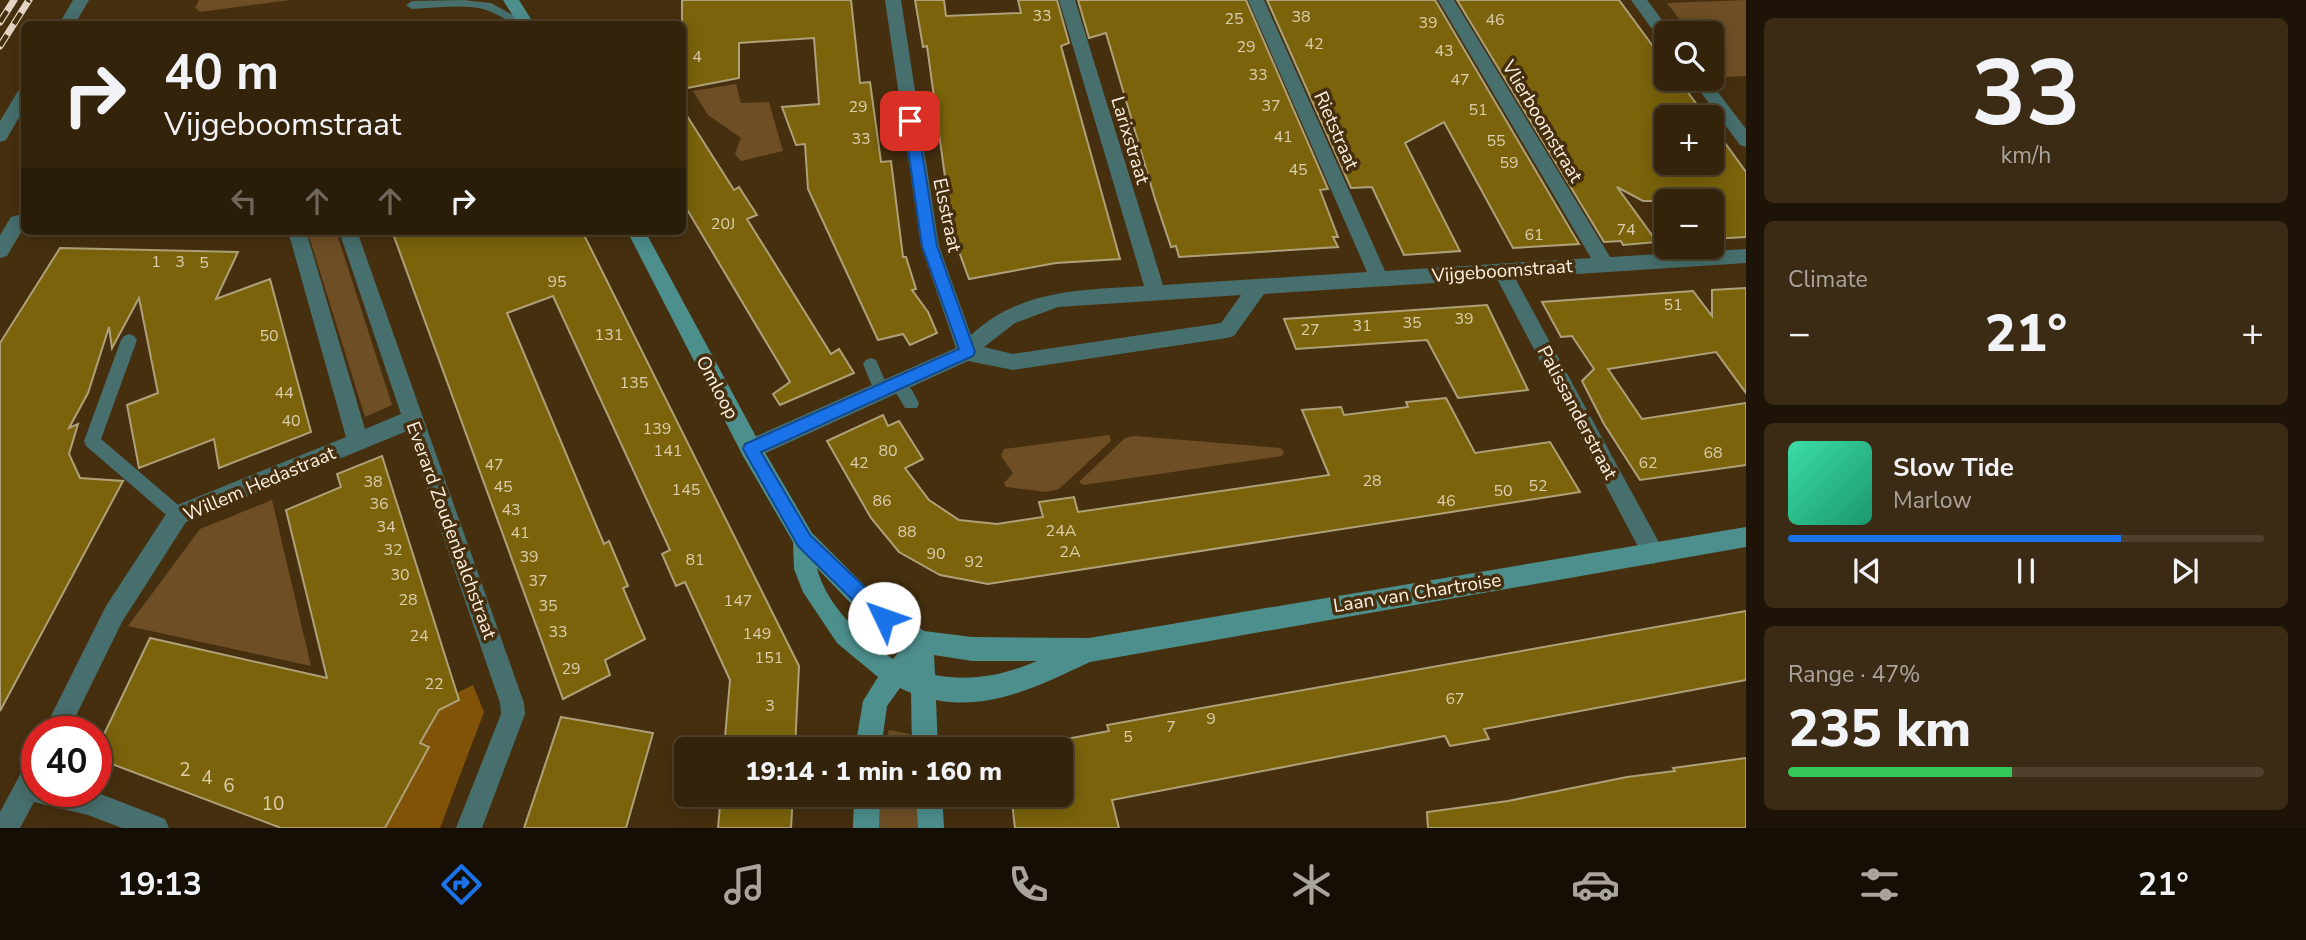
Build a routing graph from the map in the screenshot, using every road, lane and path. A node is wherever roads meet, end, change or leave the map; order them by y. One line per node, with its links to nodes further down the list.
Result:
1 (81, 0): 9 (street)
2 (511, 0): 11 (street)
3 (893, 0): 29 (street, Elsstraat)
4 (1067, 0): 27 (street, Larixstraat)
5 (1256, 0): 25 (street, Rietstraat)
6 (1446, 0): 23 (street, Vlierboomstraat)
7 (1639, 0): 12 (street)
8 (412, 5): 10 (lane)
9 (69, 21)
10 (519, 21)
11 (523, 21)
12 (1655, 21)
13 (1708, 91): 16 (street)
14 (21, 100): 15 (street)
15 (0, 136)
16 (1746, 141)
17 (14, 222): 21 (street)
18 (298, 235): 34 (street)
19 (349, 235): 33 (street, Everard Zoudenbalchstraat)
20 (637, 235): 35 (street, Omloop)
21 (0, 251)
22 (1746, 256): 23 (street, Vijgeboomstraat)
23 (1604, 264): 24 (street, Vijgeboomstraat)
24 (1502, 271): 25 (street, Vijgeboomstraat); 39 (street, Palissanderstraat)
25 (1379, 278): 26 (street, Vijgeboomstraat)
26 (1259, 286): 27 (street, Vijgeboomstraat); 29 (street)
27 (1156, 292): 29 (street, Vijgeboomstraat)
28 (129, 340): 36 (lane)
29 (967, 352): 31 (street, Vijgeboomstraat)
30 (871, 364): 31 (lane)
31 (889, 387): 32 (lane); 35 (street, Vijgeboomstraat)
32 (911, 403)
33 (413, 419): 34 (street, Willem Hedastraat); 52 (street, Everard Zoudenbalchstraat)
34 (358, 441): 36 (street, Willem Hedastraat)
35 (751, 449): 38 (street, Omloop)
36 (178, 515): 43 (street, Willem Hedastraat)
37 (1746, 537): 39 (street, Laan van Chartroise)
38 (804, 540): 40 (street, Omloop); 42 (street, Omloop)
39 (1653, 553): 41 (street, Laan van Chartroise)
40 (922, 642): 41 (street, Laan van Chartroise); 42 (street)
41 (1089, 650): 42 (street, Laan van Chartroise)
42 (909, 679): 44 (street); 45 (street)
43 (63, 716)
44 (870, 737)
45 (922, 737)
46 (21, 806): 50 (street)
47 (101, 807): 51 (street)
48 (867, 807): 53 (street)
49 (930, 807): 54 (street)
50 (6, 828)
51 (156, 828)
52 (469, 828)
53 (866, 828)
54 (931, 828)

